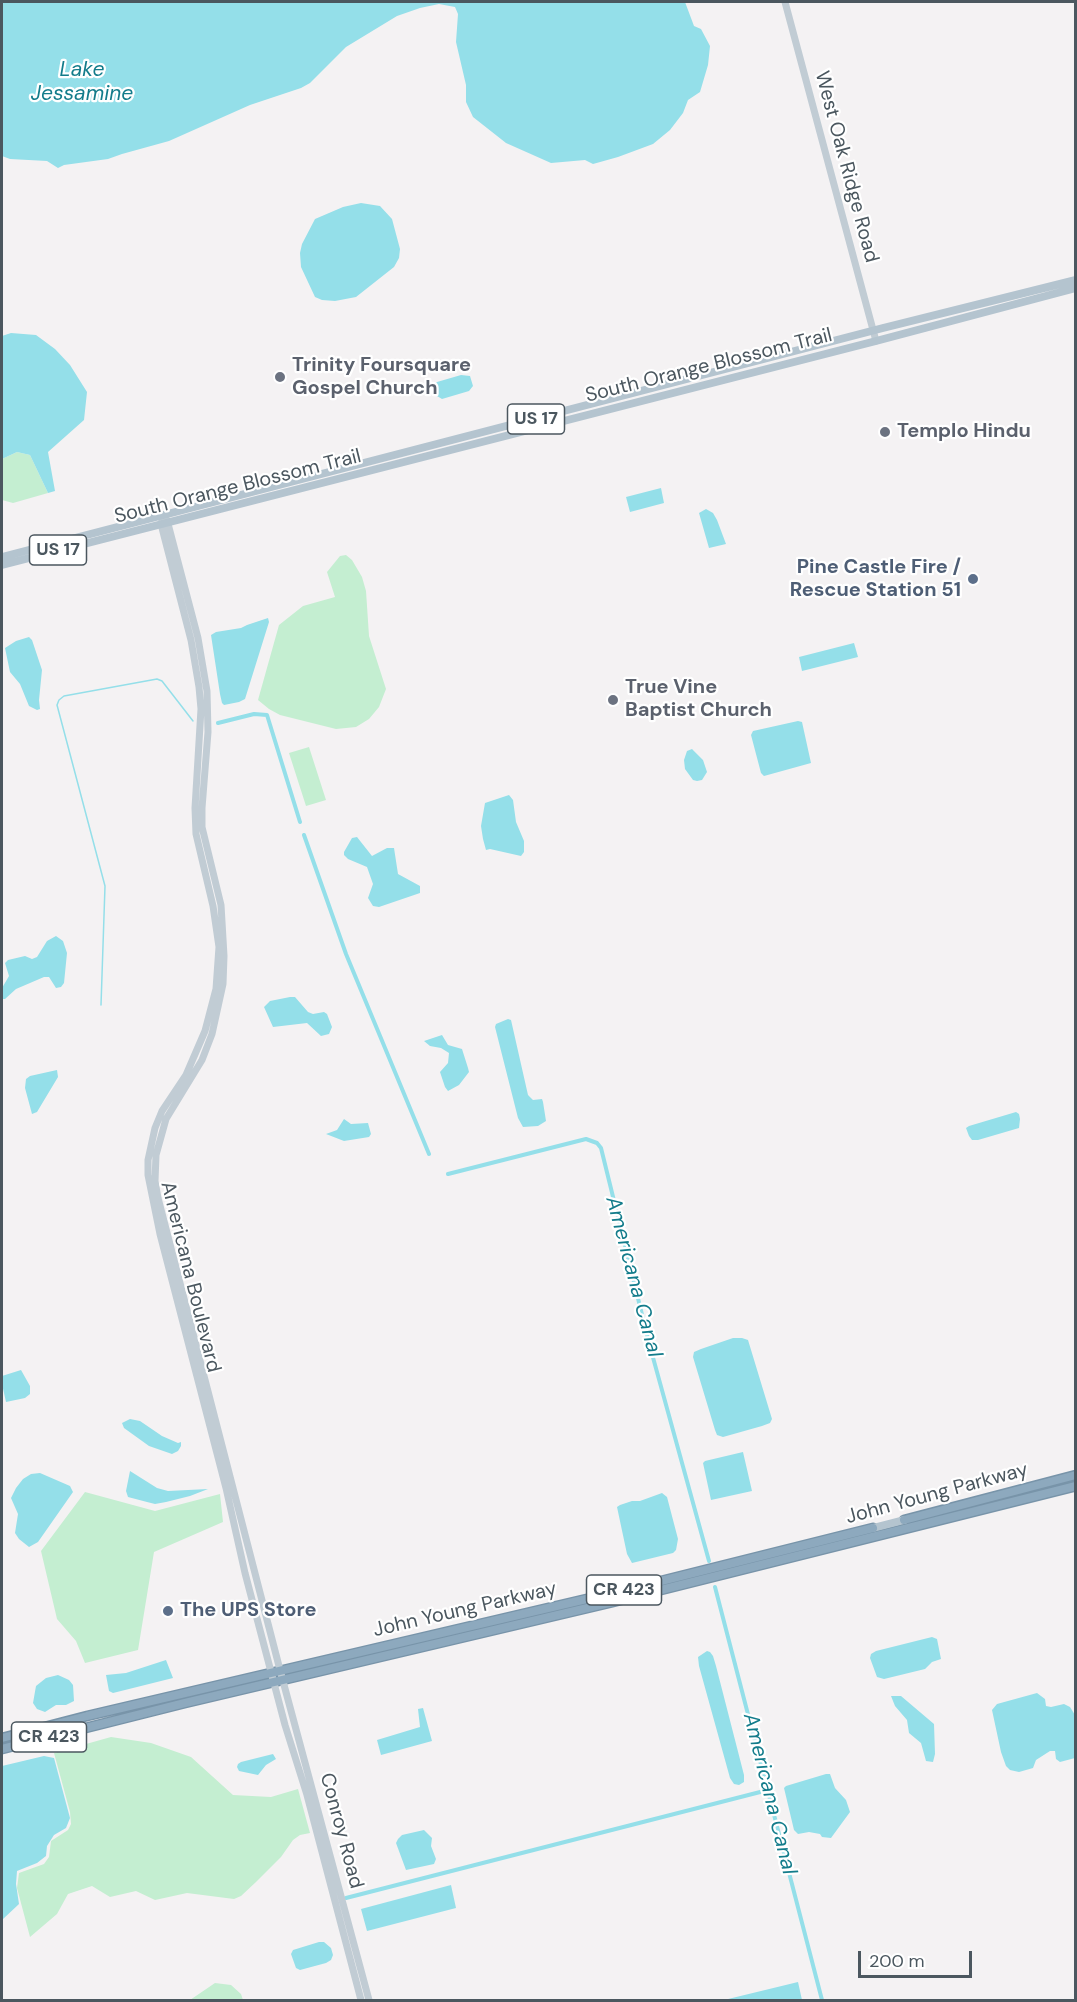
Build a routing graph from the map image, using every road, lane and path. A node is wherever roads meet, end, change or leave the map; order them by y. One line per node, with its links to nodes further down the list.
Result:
1 (785, 2): 4 (main road, West Oak Ridge Road)
2 (1076, 280): 4 (main road, South Orange Blossom Trail / US 17)
3 (1076, 288): 5 (main road, South Orange Blossom Trail / US 17)
4 (873, 330): 5 (main road, West Oak Ridge Road); 6 (main road, South Orange Blossom Trail / US 17)
5 (876, 342): 7 (main road, South Orange Blossom Trail / US 17)
6 (535, 419): 7 (main road); 8 (main road, South Orange Blossom Trail / US 17)
7 (529, 429): 10 (main road, South Orange Blossom Trail / US 17)
8 (385, 458): 9 (main road, South Orange Blossom Trail / US 17); 10 (main road)
9 (366, 463): 11 (main road); 12 (main road, South Orange Blossom Trail / US 17)
10 (375, 468): 11 (main road, South Orange Blossom Trail / US 17)
11 (358, 473): 12 (main road, South Orange Blossom Trail / US 17)
12 (164, 520): 13 (main road, South Orange Blossom Trail / US 17); 14 (main road, South Orange Blossom Trail / US 17); 15 (main road, Americana Boulevard)
13 (2, 557)
14 (2, 565)
15 (158, 1129): 19 (main road, Americana Boulevard); 21 (main road, Americana Boulevard)
16 (1076, 1475): 18 (highway, John Young Parkway / CR 423)
17 (1076, 1486): 22 (highway, John Young Parkway / CR 423)
18 (904, 1520): 20 (main road, John Young Parkway / CR 423)
19 (243, 1528): 21 (main road); 24 (main road, Americana Boulevard)
20 (873, 1528): 22 (highway); 25 (highway, John Young Parkway / CR 423)
21 (235, 1530): 23 (main road, Americana Boulevard)
22 (859, 1542): 26 (highway, John Young Parkway / CR 423)
23 (245, 1573): 24 (main road); 27 (main road, Americana Boulevard)
24 (257, 1583): 27 (main road, Americana Boulevard)
25 (625, 1590): 26 (highway); 27 (highway, John Young Parkway / CR 423)
26 (613, 1602): 28 (highway, John Young Parkway / CR 423)
27 (275, 1671): 28 (main road, Conroy Road); 29 (highway, John Young Parkway / CR 423)
28 (278, 1681): 31 (highway, John Young Parkway / CR 423); 35 (main road, Conroy Road); 36 (main road, Conroy Road)
29 (120, 1709): 30 (highway, John Young Parkway / CR 423); 31 (highway)
30 (102, 1713): 32 (highway, John Young Parkway / CR 423); 33 (highway)
31 (100, 1724): 33 (highway, John Young Parkway / CR 423)
32 (2, 1738)
33 (32, 1741): 34 (highway, John Young Parkway / CR 423)
34 (2, 1749)
35 (361, 2001)
36 (369, 2001)

